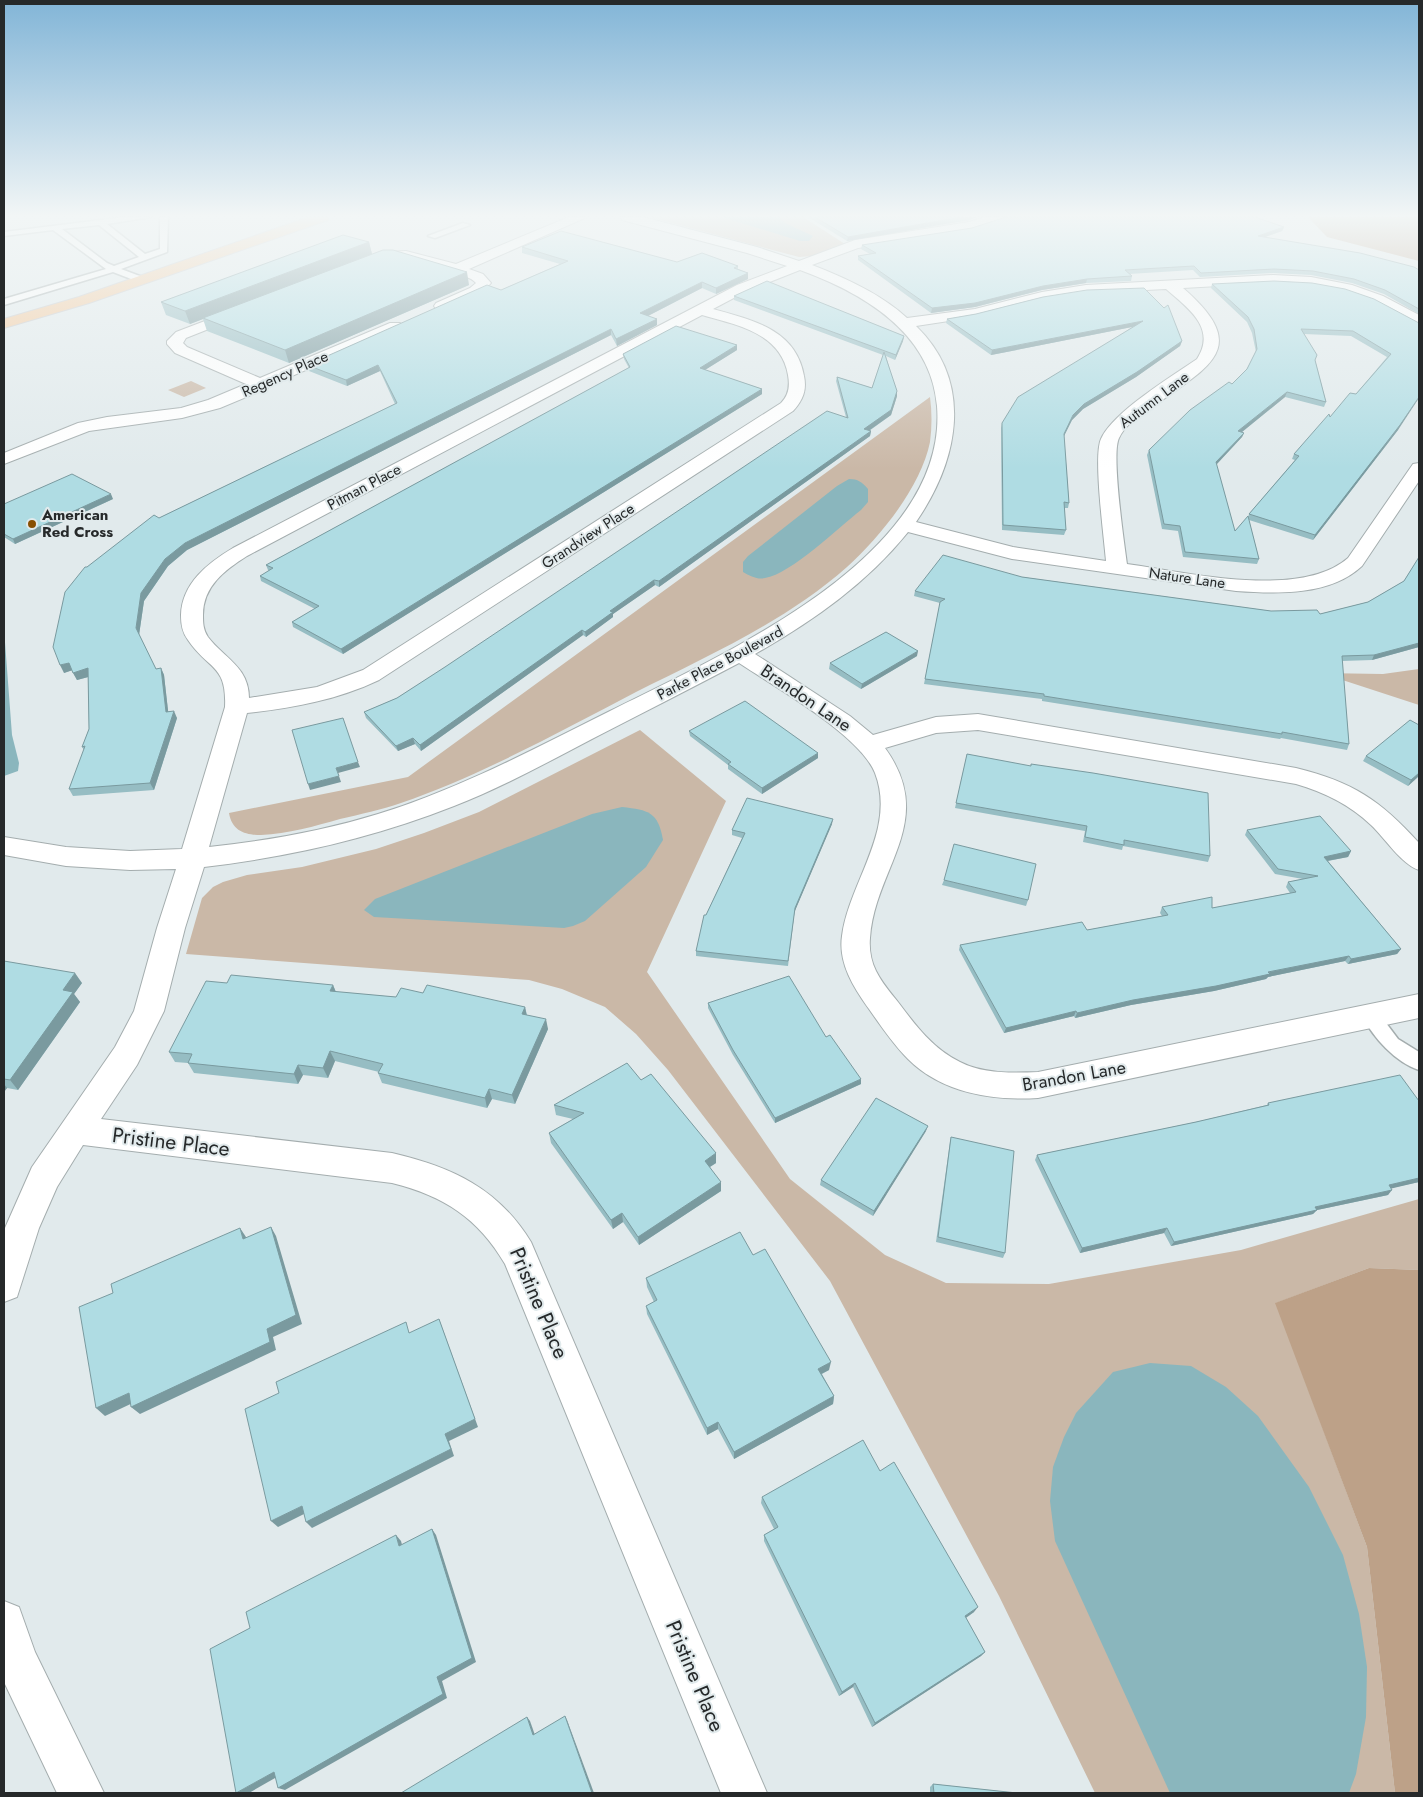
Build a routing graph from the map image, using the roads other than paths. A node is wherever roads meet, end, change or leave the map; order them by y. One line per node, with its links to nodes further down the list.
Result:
1 (77, 301): 14 (main road)
2 (451, 301): 10 (street)
3 (717, 301): 9 (street, Pitman Place)
4 (875, 301): 13 (street, Parke Place Boulevard)
5 (1020, 301): 13 (street)
6 (1186, 301): 19 (street, Autumn Lane)
7 (1381, 301): 12 (street)
8 (249, 308): 15 (street)
9 (700, 310): 21 (street, Pitman Place); 21 (street, Grandview Place)
10 (425, 313)
11 (406, 321): 15 (street, Regency Place)
12 (1419, 321)
13 (905, 323): 18 (street, Parke Place Boulevard)
14 (4, 324)
15 (262, 384): 16 (street, Regency Place)
16 (4, 459)
17 (1419, 468): 19 (street, Nature Lane)
18 (904, 525): 19 (street, Nature Lane); 20 (street, Parke Place Boulevard)
19 (1117, 568)
20 (740, 654): 22 (street, Brandon Lane); 24 (street, Parke Place Boulevard)
21 (237, 707): 24 (street, Pitman Place)
22 (870, 745): 25 (street); 27 (street, Brandon Lane)
23 (4, 846): 24 (street, Parke Place Boulevard)
24 (193, 858): 29 (street)
25 (1419, 860)
26 (1419, 1006): 27 (street, Brandon Lane)
27 (1371, 1016): 28 (lane)
28 (1419, 1062)
29 (75, 1130): 30 (street); 33 (street, Pristine Place)
30 (4, 1284)
31 (4, 1622): 32 (street)
32 (81, 1793)
33 (744, 1793)

